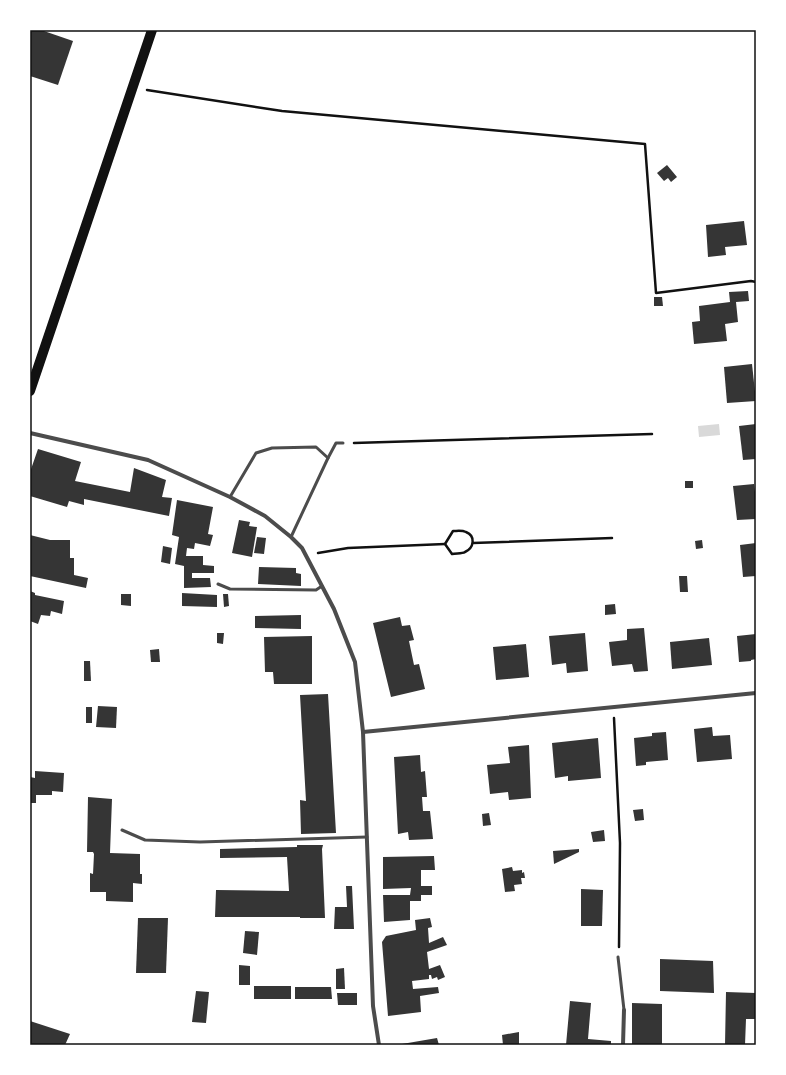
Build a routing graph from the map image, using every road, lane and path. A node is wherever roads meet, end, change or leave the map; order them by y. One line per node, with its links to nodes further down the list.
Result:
1 (152, 30): 2 (main road)
2 (132, 88): 3 (path); 4 (main road)
3 (756, 282)
4 (30, 391)
5 (30, 433): 9 (street)
6 (652, 434): 7 (path)
7 (344, 443): 8 (lane)
8 (328, 458): 9 (lane); 10 (lane)
9 (230, 497): 10 (street)
10 (291, 537): 14 (street)
11 (612, 538): 12 (path)
12 (473, 543): 13 (path); 13 (path)
13 (445, 544): 14 (path)
14 (307, 556): 16 (street)
15 (218, 584): 16 (lane)
16 (322, 586): 19 (street)
17 (756, 693): 18 (street)
18 (614, 707): 19 (street); 22 (path)
19 (363, 732): 21 (street)
20 (122, 830): 21 (lane)
21 (367, 837): 24 (street)
22 (618, 957): 23 (lane)
23 (624, 1010): 25 (street)
24 (379, 1045)
25 (624, 1045)

